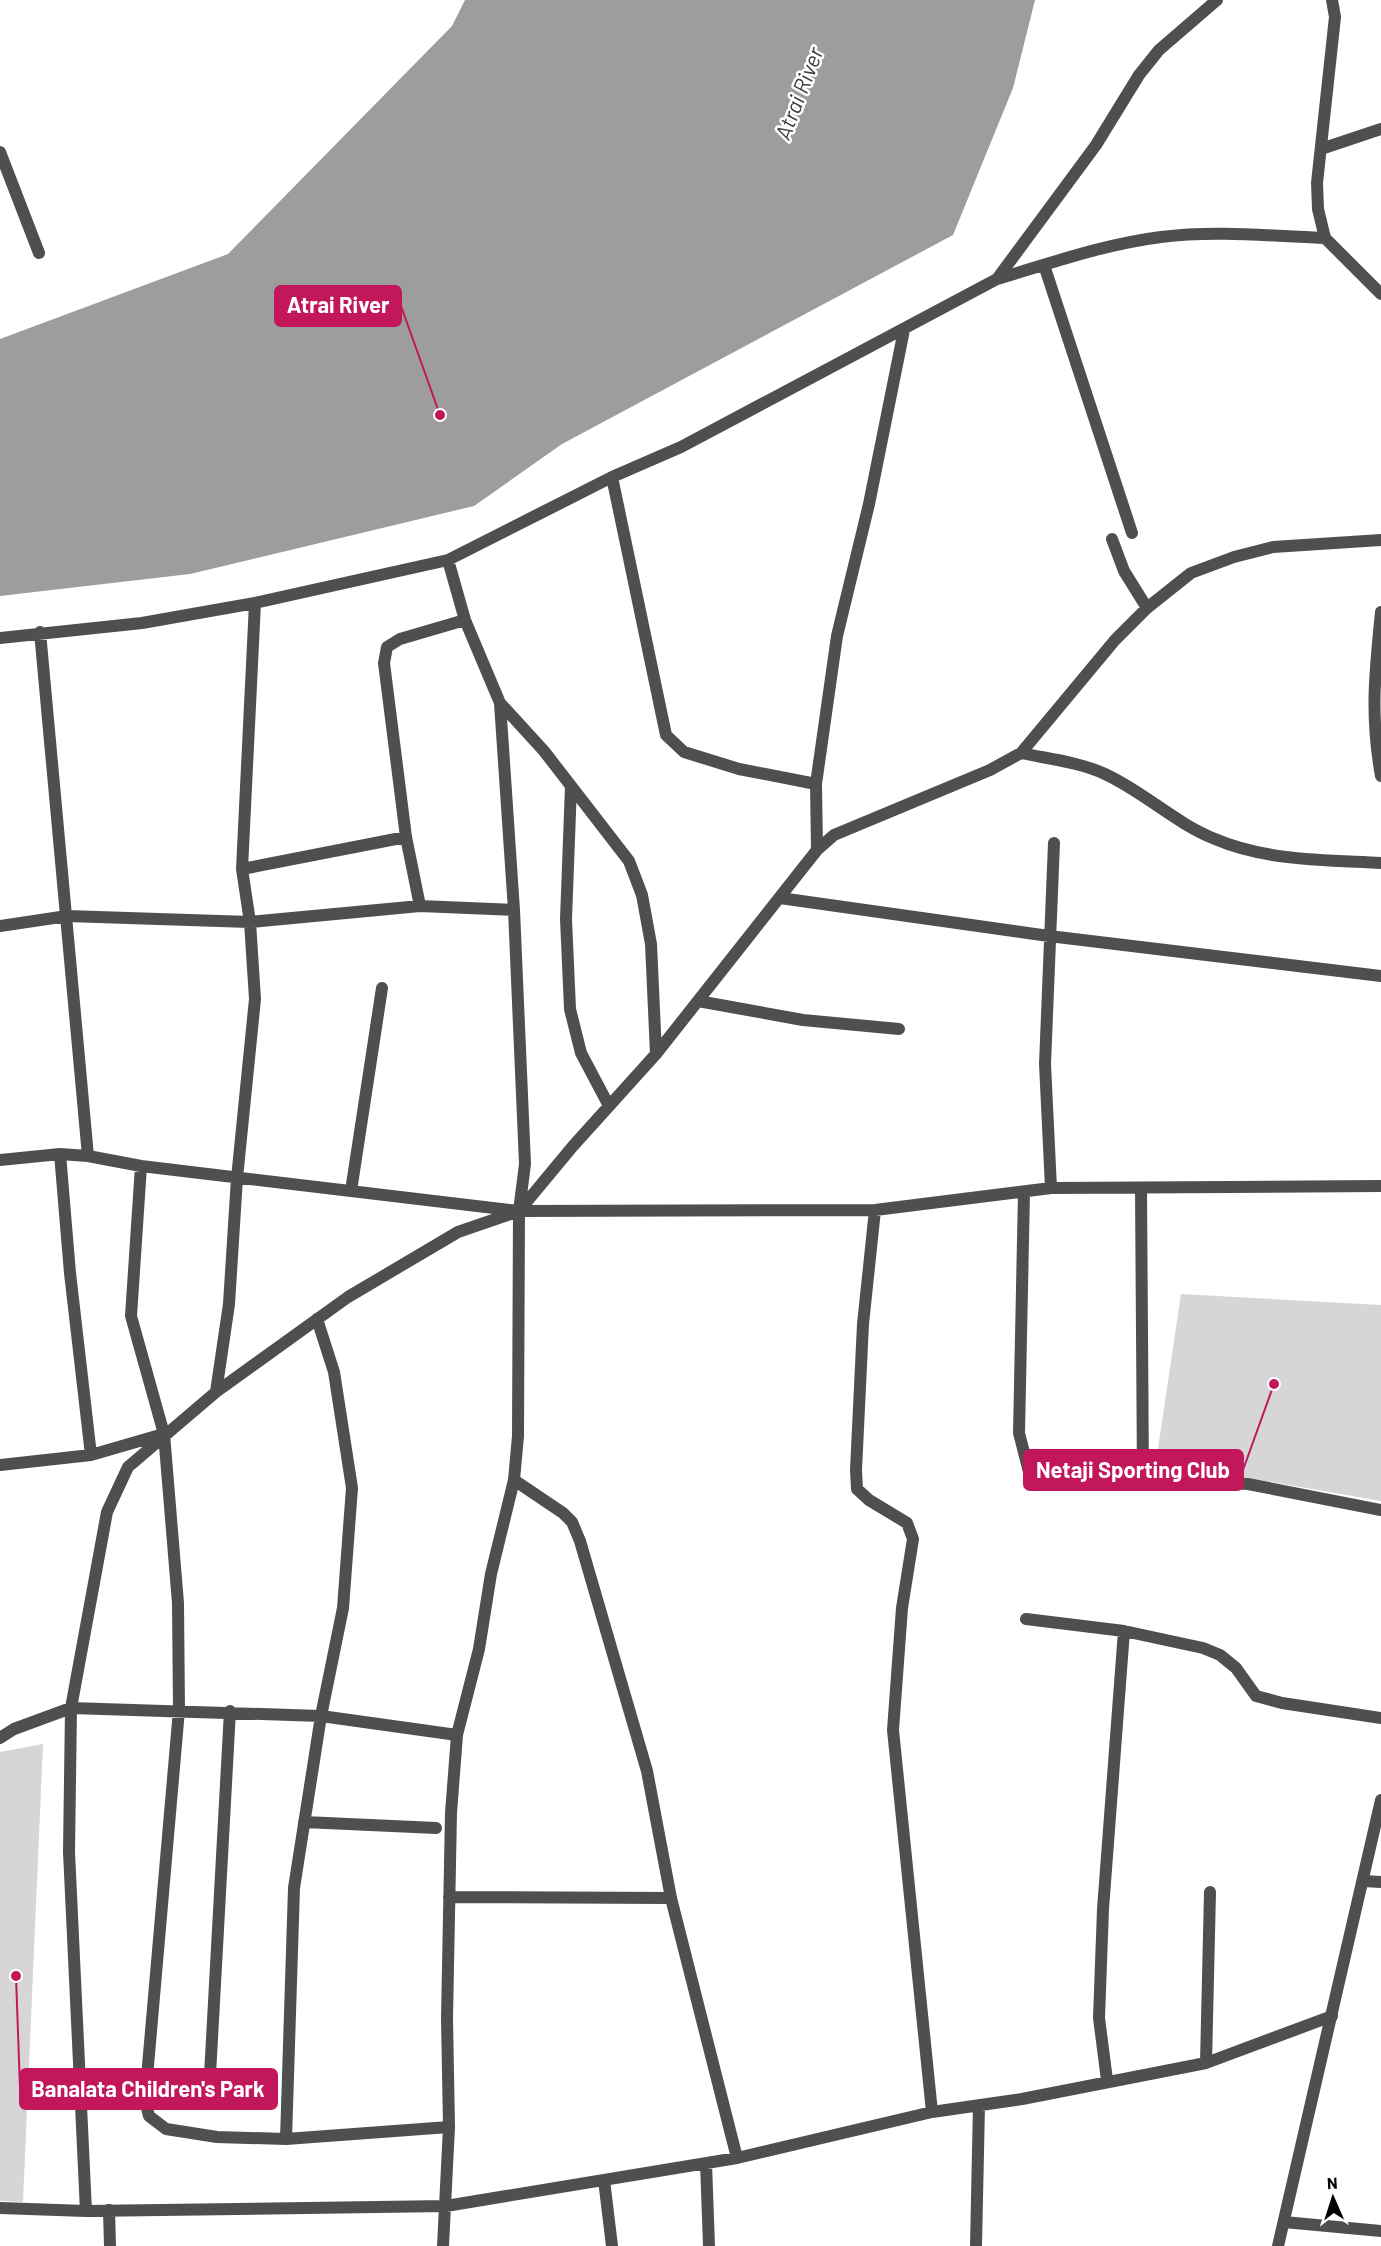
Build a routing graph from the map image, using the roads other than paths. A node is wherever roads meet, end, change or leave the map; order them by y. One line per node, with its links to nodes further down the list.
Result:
1 (1217, 0): 9 (street)
2 (1332, 0): 4 (street)
3 (1381, 129): 4 (street)
4 (1321, 149): 6 (street)
5 (0, 152): 7 (street)
6 (1325, 238): 8 (street); 10 (street)
7 (39, 253)
8 (1044, 265): 9 (street); 13 (street)
9 (998, 279): 11 (street)
10 (1381, 294)
11 (904, 330): 12 (street); 26 (street)
12 (612, 477): 16 (street); 26 (street)
13 (1132, 533)
14 (1112, 539): 18 (street)
15 (1381, 540): 18 (street)
16 (448, 560): 17 (street); 20 (street)
17 (255, 603): 21 (street); 32 (street)
18 (1147, 608): 24 (street)
19 (1381, 612): 25 (street)
20 (465, 620): 23 (street); 28 (street)
21 (40, 632): 22 (street); 36 (street)
22 (0, 638)
23 (500, 703): 27 (street); 35 (street)
24 (1021, 753): 30 (street); 31 (street)
25 (1381, 776)
26 (816, 784): 30 (street)
27 (571, 786): 44 (street); 45 (street)
28 (406, 837): 32 (street); 34 (street)
29 (1054, 843): 39 (street)
30 (817, 850): 33 (street)
31 (1381, 862)
32 (242, 869): 37 (street)
33 (780, 898): 39 (street); 42 (street)
34 (420, 906): 35 (street); 37 (street)
35 (514, 910): 57 (street)
36 (67, 916): 37 (street); 38 (street); 47 (street)
37 (250, 921): 50 (street)
38 (0, 926)
39 (1049, 936): 40 (street); 52 (street)
40 (1381, 976)
41 (382, 988): 54 (street)
42 (698, 1001): 43 (street); 44 (street)
43 (899, 1029)
44 (656, 1054): 45 (street)
45 (609, 1107): 57 (street)
46 (60, 1154): 47 (street); 48 (street); 61 (street)
47 (88, 1156): 49 (street)
48 (0, 1160)
49 (141, 1166): 50 (street); 60 (street)
50 (237, 1178): 54 (street); 59 (street)
51 (1381, 1186): 53 (street)
52 (1051, 1188): 53 (street); 55 (street)
53 (1141, 1188): 63 (street)
54 (351, 1191): 57 (street)
55 (1024, 1192): 56 (street); 63 (street)
56 (876, 1210): 57 (street); 88 (street)
57 (519, 1211): 58 (street); 64 (street)
58 (317, 1319): 59 (street); 71 (street)
59 (216, 1392): 60 (street)
60 (164, 1434): 61 (street); 68 (street); 69 (street)
61 (92, 1455): 62 (street)
62 (0, 1465)
63 (1143, 1478): 65 (street)
64 (514, 1480): 73 (street); 82 (street)
65 (1381, 1510)
66 (1026, 1619): 67 (street)
67 (1124, 1631): 72 (street); 86 (street)
68 (71, 1708): 69 (street); 74 (street); 97 (street)
69 (179, 1710): 70 (street); 90 (street)
70 (230, 1711): 71 (street); 85 (street)
71 (321, 1716): 73 (street); 76 (street)
72 (1381, 1718)
73 (457, 1735): 81 (street)
74 (0, 1738)
75 (1381, 1800): 78 (street)
76 (304, 1822): 77 (street); 90 (street)
77 (436, 1828)
78 (1363, 1881): 79 (street); 83 (street)
79 (1381, 1882)
80 (1210, 1892): 84 (street)
81 (449, 1897): 82 (street); 89 (street)
82 (670, 1898): 91 (street)
83 (1332, 2016): 84 (street); 98 (street)
84 (1206, 2063): 86 (street)
85 (210, 2076)
86 (1107, 2080): 87 (street)
87 (979, 2105): 88 (street); 104 (street)
88 (932, 2112): 91 (street)
89 (449, 2127): 90 (street); 94 (street)
90 (286, 2139)
91 (737, 2158): 92 (street)
92 (706, 2163): 93 (street); 103 (street)
93 (604, 2180): 94 (street); 102 (street)
94 (446, 2206): 96 (street); 101 (street)
95 (0, 2208): 97 (street)
96 (109, 2210): 97 (street); 100 (street)
97 (86, 2211)
98 (1284, 2222): 99 (street); 105 (street)
99 (1381, 2231)
100 (110, 2246)
101 (442, 2246)
102 (612, 2246)
103 (709, 2246)
104 (976, 2246)
105 (1278, 2246)

